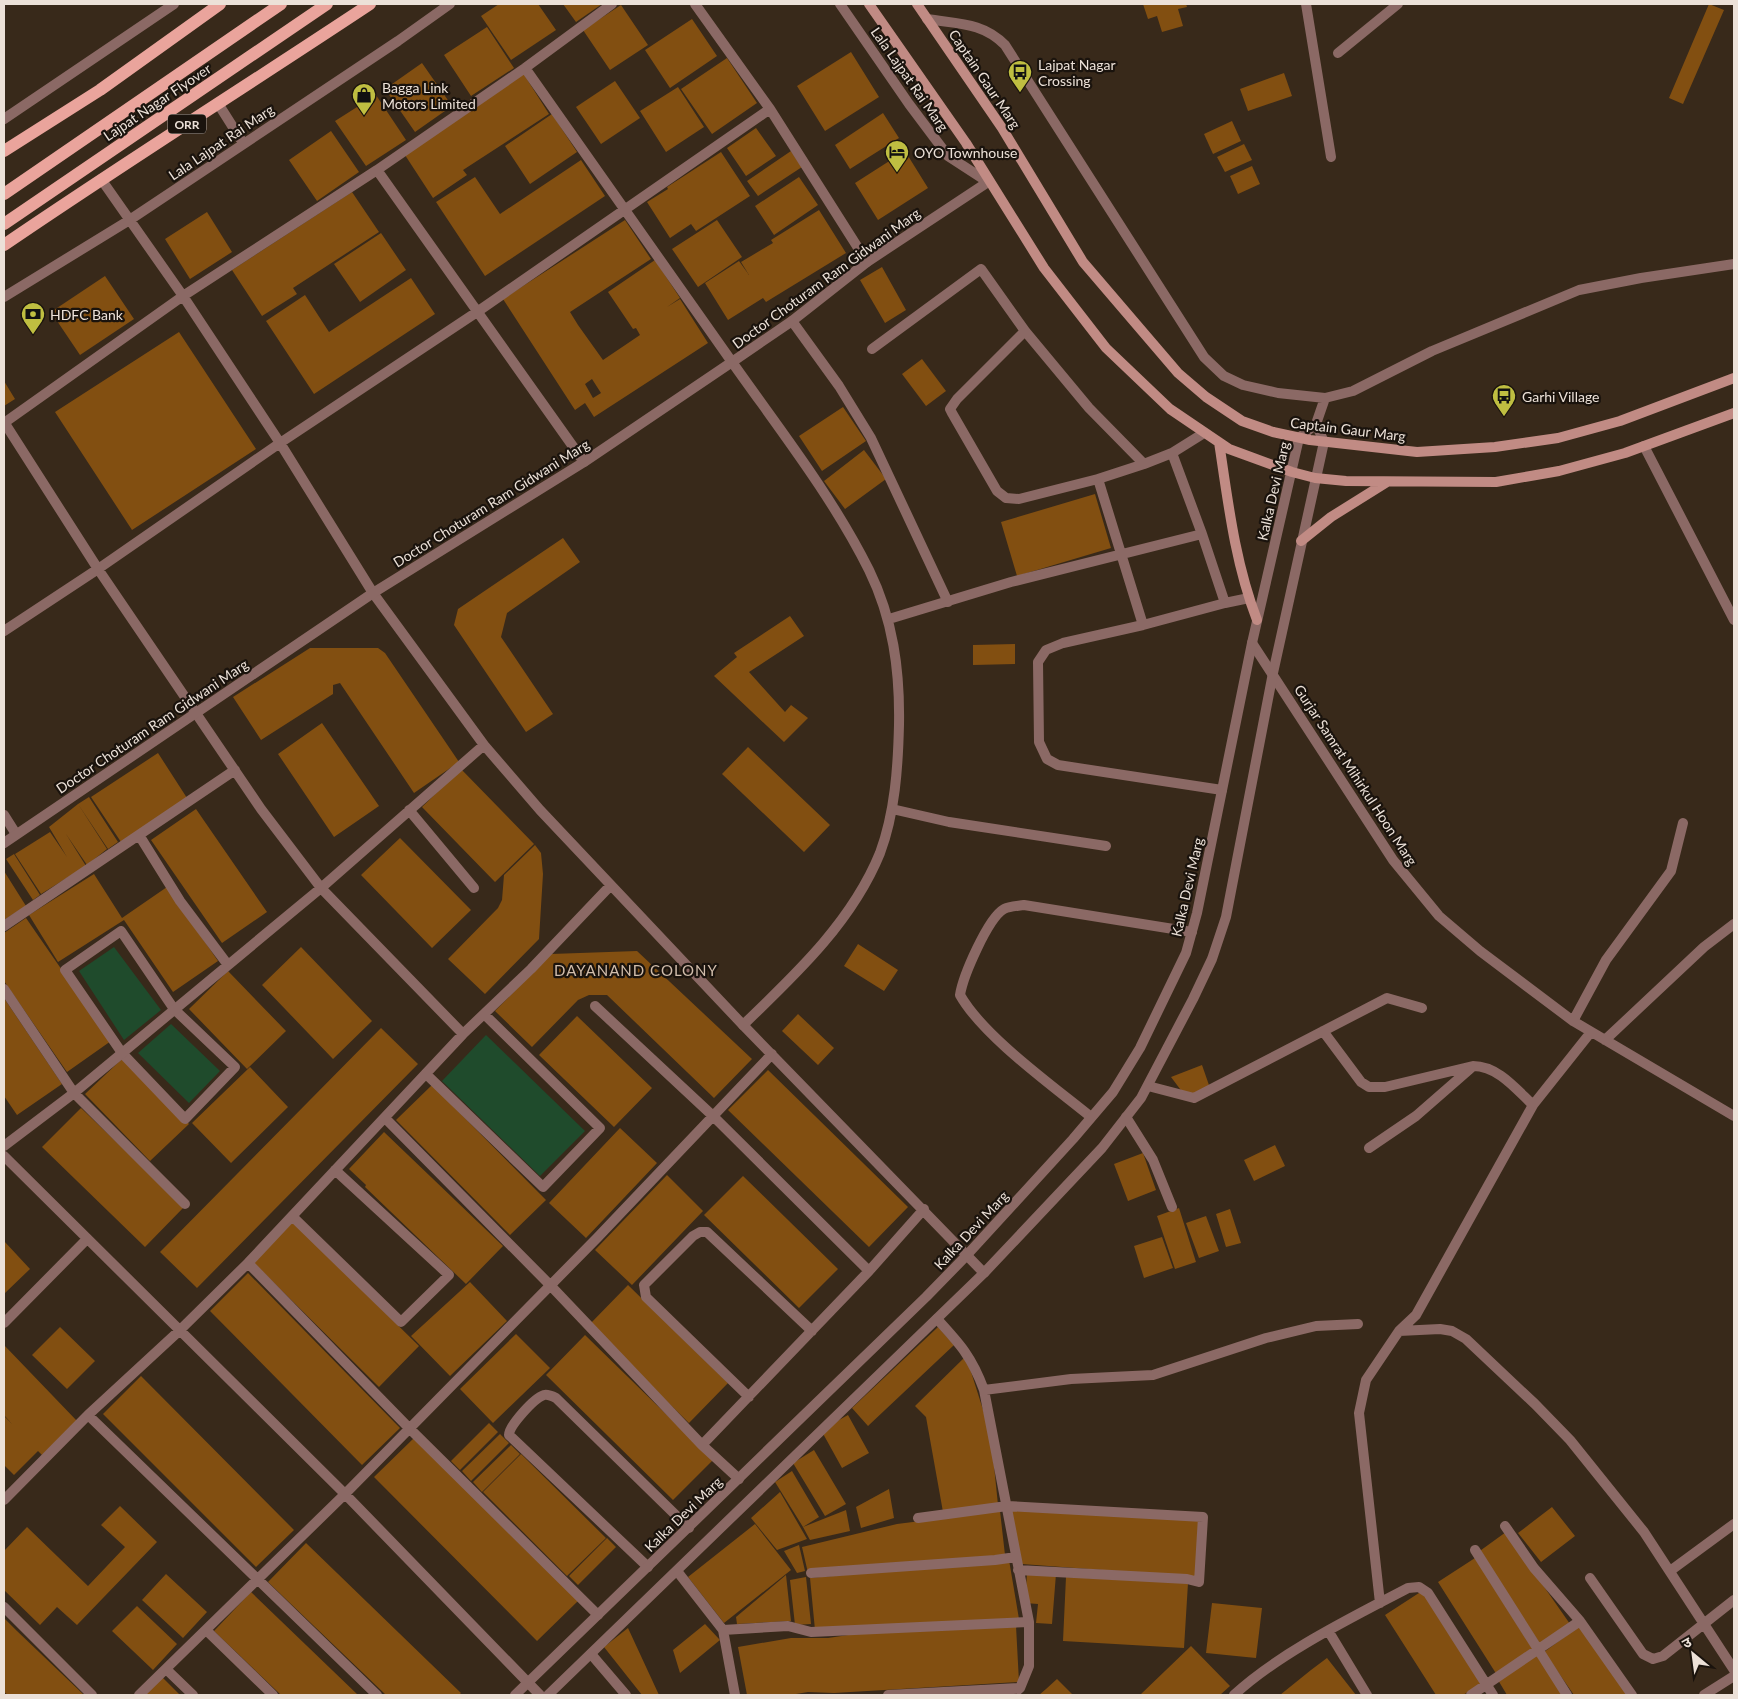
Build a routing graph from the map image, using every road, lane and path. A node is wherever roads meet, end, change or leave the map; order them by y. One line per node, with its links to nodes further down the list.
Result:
1 (174, 4): 19 (street)
2 (220, 4): 21 (main road)
3 (281, 4): 26 (main road, Lajpat Nagar Flyover)
4 (326, 4): 29 (main road, Lajpat Nagar Flyover)
5 (370, 4): 17 (main road, ORR)
6 (450, 4): 20 (street, Lala Lajpat Rai Marg)
7 (612, 4): 16 (street)
8 (695, 4): 18 (street)
9 (840, 4): 25 (street, Lala Lajpat Rai Marg)
10 (869, 4): 25 (main road)
11 (917, 4): 14 (main road, Captain Gaur Marg)
12 (1306, 4): 22 (street)
13 (1398, 4): 15 (street)
14 (928, 19): 41 (street); 46 (main road, Captain Gaur Marg)
15 (1338, 53)
16 (525, 68): 23 (street); 27 (street)
17 (219, 104): 20 (street); 24 (main road, ORR)
18 (770, 109): 27 (street); 31 (street)
19 (4, 119)
20 (243, 143): 28 (street, Lala Lajpat Rai Marg)
21 (4, 151)
22 (1331, 157)
23 (377, 170): 33 (street); 35 (street)
24 (100, 179): 28 (street); 30 (main road, ORR)
25 (988, 182): 31 (street, Doctor Choturam Ram Gidwani Marg); 45 (main road)
26 (4, 194)
27 (626, 208): 35 (street); 39 (street)
28 (128, 221): 33 (street); 34 (street, Lala Lajpat Rai Marg)
29 (4, 224)
30 (4, 245)
31 (868, 262): 36 (street, Doctor Choturam Ram Gidwani Marg)
32 (1734, 264): 41 (street)
33 (183, 296): 43 (street); 49 (street)
34 (4, 297)
35 (477, 312): 49 (street); 52 (street)
36 (792, 321): 39 (street, Doctor Choturam Ram Gidwani Marg); 64 (street)
37 (1025, 331): 38 (street); 53 (street); 56 (street)
38 (872, 349)
39 (732, 362): 52 (street, Doctor Choturam Ram Gidwani Marg); 66 (street)
40 (1734, 378): 48 (main road, Captain Gaur Marg)
41 (1325, 398): 44 (street)
42 (1734, 413): 50 (main road)
43 (4, 422): 61 (street)
44 (1316, 424): 46 (street, Kalka Devi Marg); 48 (street)
45 (1204, 432): 47 (main road); 51 (street)
46 (1299, 438): 48 (main road, Captain Gaur Marg); 54 (street, Kalka Devi Marg)
47 (1219, 442): 54 (main road); 63 (main road)
48 (1324, 442): 55 (street)
49 (280, 443): 61 (street); 62 (street)
50 (1644, 446): 57 (main road); 68 (street)
51 (1172, 453): 53 (street); 58 (street)
52 (584, 462): 62 (street, Doctor Choturam Ram Gidwani Marg)
53 (1144, 464): 56 (street)
54 (1292, 472): 55 (main road); 67 (street, Kalka Devi Marg)
55 (1315, 478): 57 (main road); 59 (street)
56 (1098, 479): 60 (street)
57 (1388, 482): 59 (main road)
58 (1202, 534): 60 (street); 65 (street)
59 (1302, 541): 72 (street)
60 (1122, 554): 64 (street); 69 (street)
61 (98, 569): 70 (street); 73 (street)
62 (373, 593): 73 (street, Doctor Choturam Ram Gidwani Marg); 74 (street)
63 (1248, 598): 65 (street); 67 (main road)
64 (948, 602): 66 (street)
65 (1226, 602): 69 (street)
66 (889, 619): 77 (street)
67 (1257, 620): 71 (street, Kalka Devi Marg)
68 (1734, 620)
69 (1143, 625): 76 (street)
70 (4, 631)
71 (1252, 643): 72 (street, Gurjar Samrat Mihirkul Hoon Marg); 76 (street, Kalka Devi Marg)
72 (1273, 673): 97 (street, Gurjar Samrat Mihirkul Hoon Marg); 107 (street)
73 (197, 712): 75 (street); 81 (street, Doctor Choturam Ram Gidwani Marg)
74 (484, 745): 78 (street); 85 (street)
75 (235, 770): 82 (street); 86 (street)
76 (1222, 790): 90 (street, Kalka Devi Marg)
77 (892, 809): 84 (street); 98 (street)
78 (409, 810): 86 (street); 87 (street)
79 (4, 816): 81 (street)
80 (1683, 823): 97 (street)
81 (16, 834): 83 (street, Doctor Choturam Ram Gidwani Marg)
82 (139, 835): 89 (street); 91 (street)
83 (4, 843)
84 (1106, 846)
85 (611, 885): 96 (street); 98 (street)
86 (321, 888): 91 (street); 101 (street)
87 (474, 888)
88 (1734, 924): 102 (street)
89 (4, 926)
90 (1192, 932): 112 (street, Kalka Devi Marg); 112 (street)
91 (228, 964): 95 (street)
92 (4, 989): 108 (street)
93 (595, 1006): 110 (street)
94 (1422, 1008): 99 (street)
95 (174, 1009): 103 (street); 103 (street); 103 (street)
96 (484, 1014): 101 (street); 106 (street)
97 (1573, 1021): 100 (street, Gurjar Samrat Mihirkul Hoon Marg)
98 (743, 1025): 104 (street)
99 (1323, 1031): 105 (street); 107 (street)
100 (1592, 1032): 102 (street, Gurjar Samrat Mihirkul Hoon Marg); 109 (street)
101 (463, 1034): 106 (street)
102 (1605, 1040): 111 (street, Gurjar Samrat Mihirkul Hoon Marg)
103 (122, 1054): 108 (street)
104 (772, 1054): 110 (street); 121 (street)
105 (1474, 1066): 109 (street); 116 (street)
106 (426, 1074): 113 (street)
107 (1148, 1086): 114 (street)
108 (74, 1093): 115 (street); 119 (street)
109 (1533, 1105): 134 (street)
110 (713, 1116): 126 (street); 128 (street)
111 (1734, 1116)
112 (1091, 1117): 124 (street, Kalka Devi Marg)
113 (385, 1118): 118 (street); 128 (street)
114 (1126, 1118): 120 (street); 127 (street)
115 (4, 1146)
116 (1369, 1148)
117 (4, 1156): 123 (street)
118 (335, 1170): 122 (street); 122 (street)
119 (185, 1204)
120 (1172, 1206)
121 (924, 1210): 124 (street); 126 (street)
122 (292, 1216): 125 (street)
123 (87, 1239): 130 (street); 132 (street)
124 (966, 1256): 127 (street); 140 (street, Kalka Devi Marg)
125 (248, 1263): 132 (street); 138 (street)
126 (869, 1271): 133 (street)
127 (984, 1273): 129 (street)
128 (550, 1285): 138 (street); 139 (street)
129 (937, 1319): 135 (street); 152 (street)
130 (4, 1323)
131 (1358, 1324): 135 (street)
132 (179, 1331): 137 (street); 141 (street)
133 (812, 1332): 136 (street); 136 (street)
134 (1398, 1332): 153 (street); 158 (street)
135 (984, 1390): 143 (street)
136 (749, 1397): 139 (street)
137 (88, 1415): 142 (street); 156 (street)
138 (408, 1428): 141 (street); 160 (street)
139 (702, 1446): 140 (street)
140 (739, 1479): 147 (street, Kalka Devi Marg)
141 (345, 1494): 156 (street); 172 (street)
142 (4, 1500)
143 (1007, 1506): 144 (street); 149 (street); 151 (street)
144 (918, 1518)
145 (1734, 1524): 153 (street)
146 (1505, 1526): 161 (street)
147 (689, 1528): 150 (street, Kalka Devi Marg); 150 (street)
148 (1475, 1550): 167 (street)
149 (1016, 1557): 151 (street); 154 (street)
150 (648, 1567): 160 (street, Kalka Devi Marg)
151 (1018, 1570): 162 (street)
152 (677, 1571): 165 (street); 168 (street)
153 (1670, 1571): 163 (street)
154 (811, 1573)
155 (1590, 1578): 163 (street)
156 (256, 1581): 164 (street); 179 (street)
157 (1734, 1600): 163 (street)
158 (1380, 1603): 166 (street); 173 (street)
159 (4, 1607): 175 (street)
160 (598, 1615): 172 (street, Kalka Devi Marg)
161 (1580, 1621): 167 (street); 191 (street)
162 (1029, 1622): 165 (street); 174 (street)
163 (1703, 1623): 170 (street)
164 (206, 1630): 169 (street); 178 (street)
165 (723, 1630): 184 (street)
166 (1329, 1632): 186 (street); 187 (street)
167 (1537, 1650): 173 (street); 190 (street)
168 (591, 1654): 182 (street); 183 (street)
169 (166, 1669): 176 (street); 177 (street)
170 (1734, 1670)
171 (1734, 1676): 192 (street)
172 (526, 1683): 180 (street, Kalka Devi Marg); 181 (street)
173 (1486, 1686): 188 (street); 189 (street)
174 (1016, 1692): 185 (street)
175 (92, 1695)
176 (139, 1695)
177 (193, 1695)
178 (273, 1695)
179 (377, 1695)
180 (516, 1695)
181 (540, 1695)
182 (548, 1695)
183 (626, 1695)
184 (735, 1695)
185 (888, 1695)
186 (1234, 1695)
187 (1367, 1695)
188 (1471, 1695)
189 (1493, 1695)
190 (1567, 1695)
191 (1632, 1695)
192 (1704, 1695)

